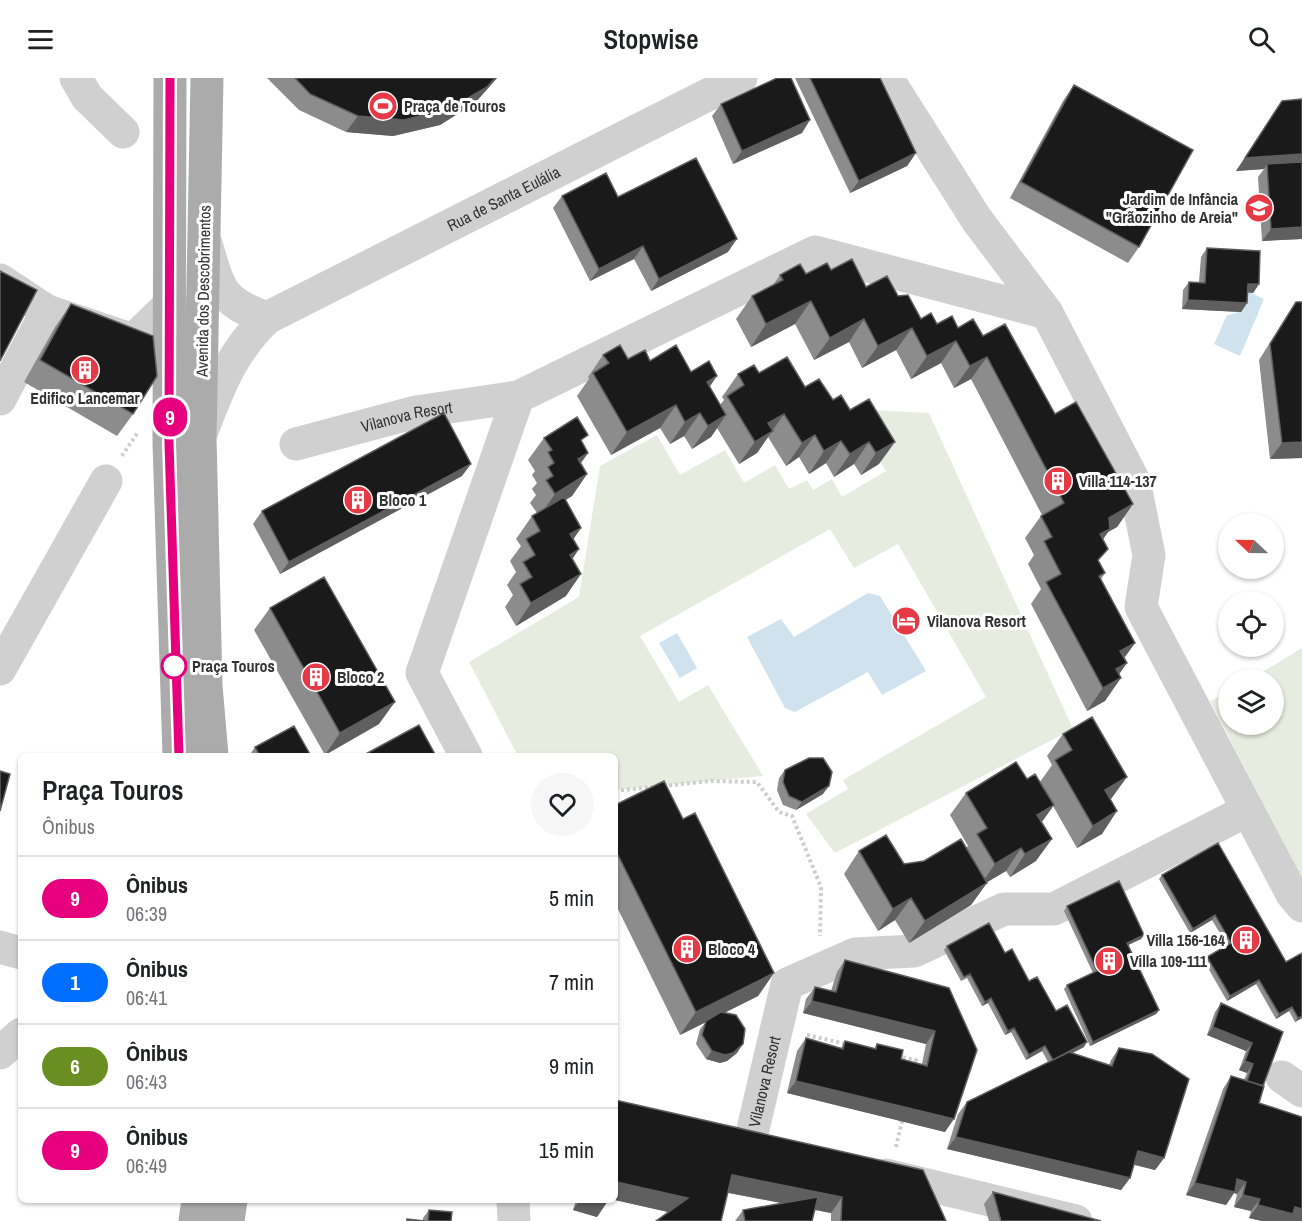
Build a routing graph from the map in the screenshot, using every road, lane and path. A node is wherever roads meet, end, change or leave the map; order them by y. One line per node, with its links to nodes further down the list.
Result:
1 (76, 78): 7 (street)
2 (170, 78): 10 (main road, Avenida dos Descobrimentos)
3 (207, 78): 8 (main road, Avenida dos Descobrimentos)
4 (741, 78): 6 (street, Rua de Santa Eulália)
5 (887, 78): 12 (street)
6 (692, 89): 13 (street, Rua de Santa Eulália)
7 (123, 132)
8 (205, 239): 13 (street); 17 (main road, Avenida dos Descobrimentos)
9 (0, 280): 11 (street)
10 (171, 303): 11 (street); 16 (main road, Avenida dos Descobrimentos)
11 (47, 311): 15 (street)
12 (1047, 313): 14 (street, Vilanova Resort); 26 (street)
13 (267, 318): 17 (street, Rua de Santa Eulália)
14 (518, 398): 18 (street, Vilanova Resort); 24 (street)
15 (0, 399)
16 (170, 419): 19 (path); 22 (main road, Avenida dos Descobrimentos)
17 (200, 438): 23 (main road, Avenida dos Descobrimentos)
18 (296, 444)
19 (106, 481): 20 (street)
20 (8, 639): 21 (street)
21 (0, 669)
22 (179, 753)
23 (212, 753)
24 (464, 753)
25 (618, 791): 29 (path)
26 (1248, 810): 27 (street); 31 (street, Vilanova Resort)
27 (1302, 906)
28 (0, 947): 30 (street)
29 (820, 947)
30 (18, 952)
31 (777, 1029): 33 (path); 37 (street, Vilanova Resort)
32 (18, 1037): 34 (street)
33 (858, 1047)
34 (0, 1053)
35 (892, 1054): 36 (path)
36 (912, 1077)
37 (716, 1135)
38 (855, 1168): 45 (street)
39 (198, 1203): 42 (main road)
40 (231, 1203): 43 (main road)
41 (234, 1203): 44 (street)
42 (195, 1221)
43 (228, 1221)
44 (249, 1221)
45 (1076, 1221)

